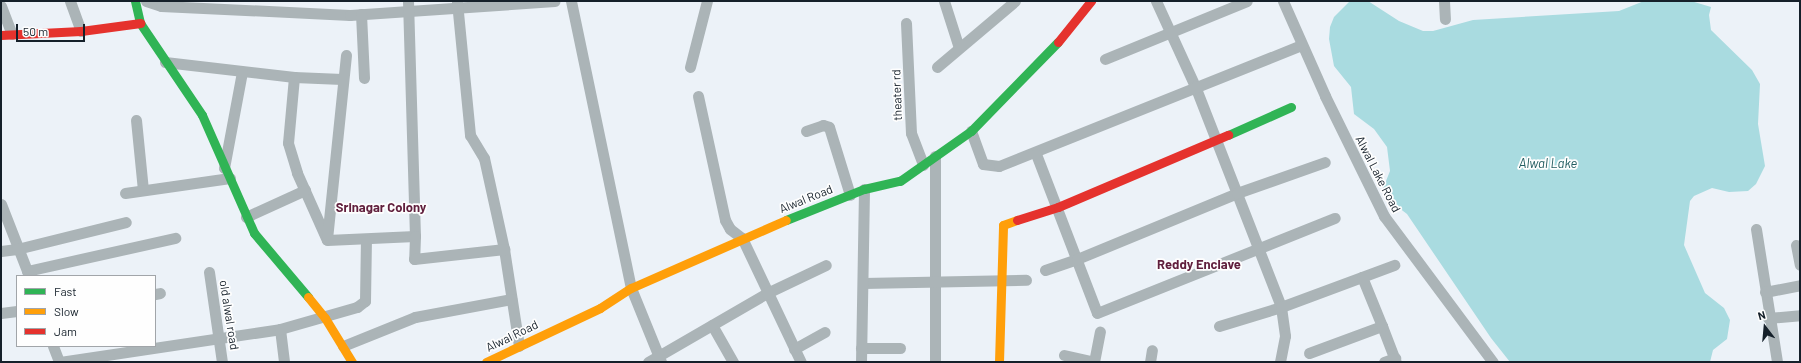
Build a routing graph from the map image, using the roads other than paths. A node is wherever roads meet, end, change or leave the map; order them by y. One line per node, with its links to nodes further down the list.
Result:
1 (70, 1): 24 (street)
2 (135, 1): 22 (street)
3 (146, 1): 14 (street)
4 (555, 1): 15 (street)
5 (571, 1): 86 (street)
6 (707, 1): 32 (street)
7 (944, 1): 28 (street)
8 (1015, 1): 28 (street)
9 (1091, 1): 43 (street, Alwal Road)
10 (1156, 1): 25 (street)
11 (1247, 1): 25 (street)
12 (1283, 1): 27 (street, Alwal Lake Road)
13 (1444, 1): 21 (street)
14 (195, 3): 18 (street)
15 (487, 3): 16 (street)
16 (457, 4): 19 (street); 71 (street)
17 (1, 6): 26 (street)
18 (258, 6): 20 (street)
19 (408, 6): 20 (street); 63 (street)
20 (361, 14): 36 (street)
21 (1445, 19)
22 (140, 23): 24 (street); 31 (street)
23 (906, 23): 48 (street, theater rd)
24 (81, 31): 26 (street)
25 (1169, 34): 30 (street); 38 (street)
26 (6, 35)
27 (1302, 45): 38 (street); 129 (street, Alwal Lake Road)
28 (959, 48): 33 (street)
29 (346, 55): 37 (street)
30 (1105, 59)
31 (165, 62): 34 (street); 49 (street)
32 (690, 67)
33 (937, 67)
34 (242, 72): 35 (street); 49 (street)
35 (294, 77): 37 (street); 53 (street)
36 (364, 78)
37 (342, 79): 66 (street)
38 (1195, 86): 44 (street); 45 (street)
39 (698, 96): 65 (street)
40 (1291, 107): 44 (street)
41 (136, 120): 52 (street)
42 (806, 131): 56 (street)
43 (971, 131): 45 (street); 46 (street, Alwal Road)
44 (1216, 141): 55 (street); 58 (street)
45 (1036, 154): 58 (street)
46 (935, 156): 48 (street, Alwal Road); 83 (street)
47 (1325, 162): 55 (street)
48 (923, 165): 51 (street, Alwal Road)
49 (224, 168): 50 (street)
50 (230, 178): 52 (street); 59 (street)
51 (864, 189): 56 (street, Alwal Road); 84 (street)
52 (143, 190): 54 (street)
53 (305, 190): 59 (street); 66 (street)
54 (125, 193)
55 (1237, 193): 69 (street); 73 (street)
56 (850, 195): 65 (street, Alwal Road)
57 (1, 204): 70 (street)
58 (1058, 207): 73 (street); 81 (street)
59 (246, 217): 94 (street)
60 (1335, 218): 69 (street)
61 (126, 222): 70 (street)
62 (1756, 229): 87 (street)
63 (415, 236): 67 (street); 71 (street)
64 (175, 238): 79 (street)
65 (742, 238): 86 (street, Alwal Road); 88 (street)
66 (327, 240): 67 (street)
67 (366, 240): 94 (street)
68 (1796, 245): 75 (street)
69 (1258, 248): 73 (street); 90 (street)
70 (17, 249): 72 (street); 79 (street)
71 (504, 249): 89 (street)
72 (1, 251)
73 (1077, 259): 77 (street)
74 (1394, 265): 80 (street)
75 (1800, 265)
76 (826, 266): 88 (street)
77 (1044, 270)
78 (209, 272): 102 (street, old alwal road)
79 (28, 273)
80 (1362, 277): 90 (street); 98 (street)
81 (1000, 280): 82 (street); 83 (street); 124 (street)
82 (1026, 280)
83 (936, 282): 84 (street); 123 (street)
84 (862, 283): 106 (street)
85 (1800, 285): 87 (street)
86 (631, 288): 104 (street, Alwal Road); 112 (street)
87 (1765, 292): 95 (street)
88 (767, 294): 96 (street); 108 (street)
89 (511, 299): 103 (street); 104 (street)
90 (1281, 307): 97 (street); 127 (street)
91 (16, 312): 92 (street)
92 (1, 313)
93 (1800, 315): 95 (street)
94 (326, 318): 99 (street); 103 (street)
95 (1768, 318): 130 (street)
96 (712, 325): 112 (street); 120 (street)
97 (1219, 326)
98 (1382, 326): 110 (street); 113 (street)
99 (280, 330): 102 (street); 117 (street)
100 (825, 332): 108 (street)
101 (1100, 332): 125 (street)
102 (219, 339): 115 (street); 116 (street, old alwal road)
103 (343, 346): 118 (street)
104 (519, 346): 114 (street, Alwal Road)
105 (54, 347): 115 (street)
106 (861, 348): 107 (street); 122 (street)
107 (900, 348)
108 (794, 349): 121 (street)
109 (1152, 350): 126 (street)
110 (1309, 353)
111 (1064, 355): 125 (street)
112 (660, 359): 119 (street)
113 (1396, 360): 128 (street)
114 (492, 361)
115 (60, 362)
116 (222, 362)
117 (284, 362)
118 (352, 362)
119 (648, 362)
120 (733, 362)
121 (801, 362)
122 (861, 362)
123 (936, 362)
124 (999, 362)
125 (1094, 362)
126 (1150, 362)
127 (1280, 362)
128 (1384, 362)
129 (1493, 362)
130 (1777, 362)

